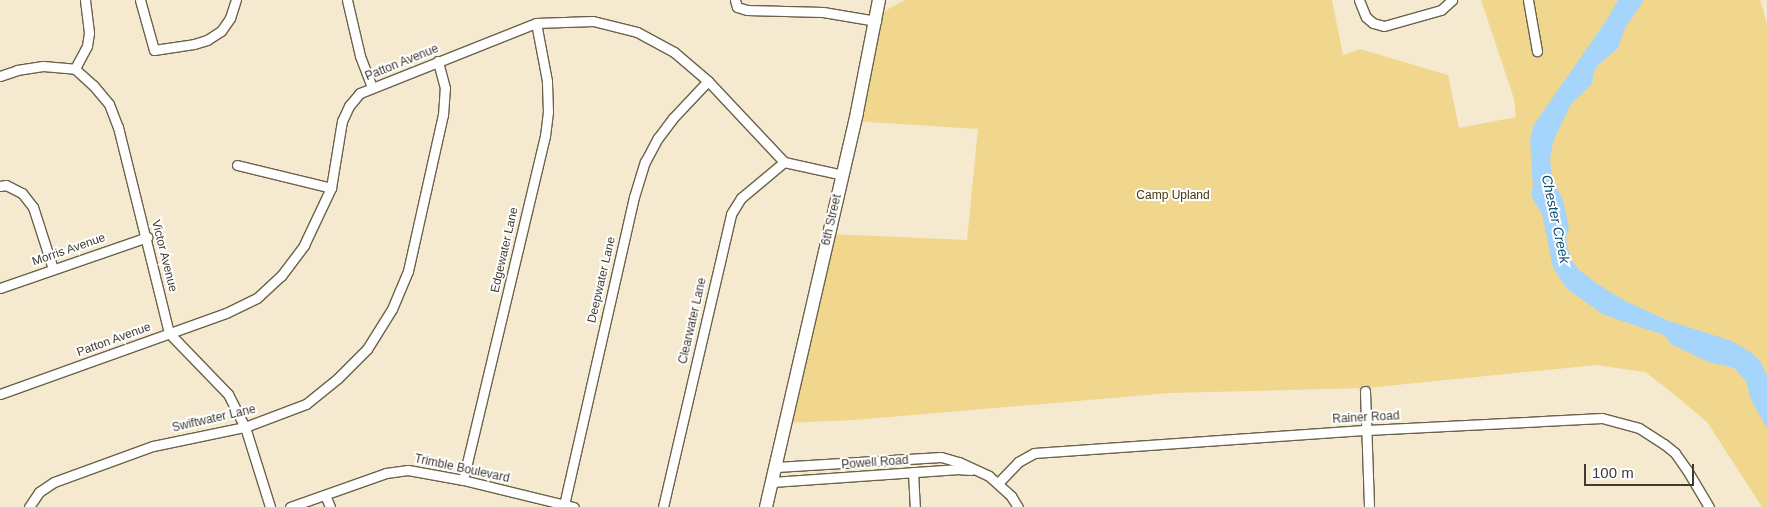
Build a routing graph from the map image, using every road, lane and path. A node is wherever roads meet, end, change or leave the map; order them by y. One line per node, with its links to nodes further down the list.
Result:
1 (85, 0): 14 (street)
2 (140, 0): 3 (street)
3 (236, 0)
4 (347, 0): 17 (street)
5 (735, 0): 10 (street)
6 (879, 0): 10 (street, 6th Street)
7 (1359, 0): 8 (street)
8 (1452, 0)
9 (1528, 0): 12 (street)
10 (876, 21): 20 (street, 6th Street)
11 (536, 23): 13 (street, Patton Avenue); 16 (street, Patton Avenue); 34 (street, Edgewater Lane)
12 (1537, 51)
13 (438, 61): 17 (street, Patton Avenue); 29 (street, Swiftwater Lane)
14 (75, 69): 15 (street); 23 (street, Victor Avenue)
15 (0, 76)
16 (708, 81): 18 (street, Patton Avenue); 38 (street, Deepwater Lane)
17 (372, 88): 22 (street, Patton Avenue)
18 (784, 162): 20 (street); 44 (street, Clearwater Lane)
19 (237, 165): 22 (street)
20 (843, 175): 31 (street, 6th Street)
21 (0, 186): 24 (street)
22 (331, 188): 26 (street, Patton Avenue)
23 (147, 237): 24 (street, Morris Avenue); 26 (street, Victor Avenue)
24 (53, 268): 25 (street, Morris Avenue)
25 (0, 288)
26 (169, 333): 28 (street, Patton Avenue); 29 (street)
27 (1365, 391): 30 (street)
28 (0, 394)
29 (245, 427): 39 (street, Swiftwater Lane); 40 (street)
30 (1367, 430): 36 (street, Rainer Road); 48 (street); 49 (street, Rainer Road)
31 (776, 467): 32 (street, Powell Road); 35 (street, 6th Street)
32 (979, 471): 33 (street, Powell Road); 36 (street, Powell Road)
33 (913, 472): 35 (street, Powell Road); 46 (street)
34 (463, 480): 37 (street, Trimble Boulevard); 38 (street, Trimble Boulevard)
35 (772, 482): 45 (street, 6th Street)
36 (998, 483): 47 (street, Powell Road)
37 (325, 495): 41 (street, Trimble Boulevard); 42 (street)
38 (564, 505): 43 (street, Trimble Boulevard)
39 (29, 507)
40 (270, 507)
41 (290, 507)
42 (330, 507)
43 (574, 507)
44 (663, 507)
45 (766, 507)
46 (915, 507)
47 (1018, 507)
48 (1369, 507)
49 (1708, 507)

